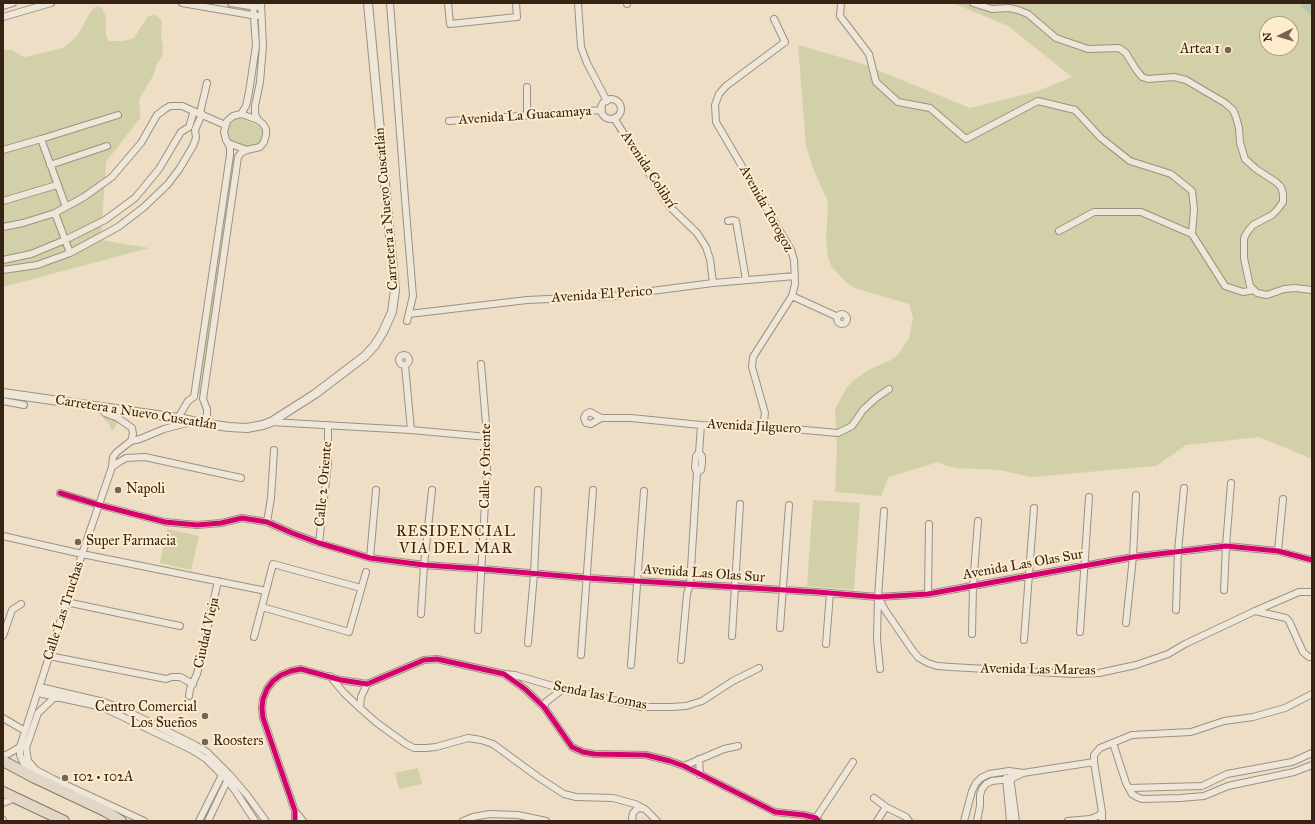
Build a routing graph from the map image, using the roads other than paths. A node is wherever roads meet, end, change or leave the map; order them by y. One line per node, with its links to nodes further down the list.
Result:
1 (13, 3): 14 (street)
2 (50, 3): 15 (street)
3 (182, 3): 16 (street)
4 (231, 3): 12 (street)
5 (368, 3): 76 (street, Carretera a Nuevo Cuscatlán)
6 (390, 3): 61 (street)
7 (448, 3): 8 (street)
8 (516, 3)
9 (578, 3): 21 (street)
10 (841, 3): 48 (street)
11 (973, 3): 58 (street)
12 (253, 5): 13 (street); 16 (street)
13 (262, 5): 17 (street)
14 (3, 6)
15 (3, 16)
16 (254, 16): 17 (street); 24 (street)
17 (262, 16): 28 (street)
18 (774, 19): 53 (street, Avenida Torogoz)
19 (207, 83): 23 (street)
20 (527, 87): 26 (street)
21 (606, 101): 22 (street); 27 (street)
22 (602, 110): 26 (street, Avenida La Guacamaya); 27 (street)
23 (199, 113): 30 (street); 31 (street); 32 (street); 42 (street)
24 (241, 114): 28 (street); 30 (street)
25 (118, 115): 33 (street)
26 (527, 115): 29 (street, Avenida La Guacamaya)
27 (614, 118): 55 (street, Avenida Colibrí)
28 (258, 120): 37 (street)
29 (449, 121)
30 (225, 125): 34 (street)
31 (188, 127): 32 (street); 40 (street)
32 (195, 130): 43 (street)
33 (41, 139): 36 (street); 38 (street)
34 (228, 143): 37 (street); 56 (street)
35 (107, 146): 38 (street)
36 (3, 150)
37 (247, 150): 57 (street)
38 (50, 165): 39 (street)
39 (57, 184): 41 (street); 42 (street)
40 (136, 198): 43 (street); 49 (street)
41 (3, 201)
42 (66, 207): 44 (street)
43 (144, 207): 50 (street)
44 (55, 213): 46 (street); 49 (street)
45 (728, 221): 54 (street)
46 (3, 227)
47 (1059, 231): 48 (street)
48 (1192, 234): 58 (street)
49 (65, 240): 50 (street); 51 (street)
50 (70, 252): 52 (street)
51 (3, 260)
52 (3, 270)
53 (795, 276): 54 (street, Avenida El Perico); 60 (street, Avenida Torogoz)
54 (746, 280): 55 (street, Avenida El Perico)
55 (713, 284): 61 (street, Avenida El Perico)
56 (210, 287): 57 (street); 68 (street)
57 (219, 288): 69 (street)
58 (1254, 290): 59 (street)
59 (1312, 290)
60 (792, 296): 62 (street); 80 (street, Avenida Torogoz)
61 (409, 314): 63 (street)
62 (838, 317)
63 (407, 322)
64 (482, 364): 82 (street, Calle 5 Oriente)
65 (405, 365): 81 (street)
66 (889, 389): 80 (street, Avenida Jilguero)
67 (3, 392): 72 (street, Carretera a Nuevo Cuscatlán)
68 (194, 397): 69 (street); 73 (street)
69 (203, 399): 77 (street)
70 (3, 401): 71 (street)
71 (24, 405)
72 (100, 407): 73 (street, Carretera a Nuevo Cuscatlán); 83 (street)
73 (178, 418): 75 (street, Carretera a Nuevo Cuscatlán)
74 (601, 418): 79 (street, Avenida Jilguero)
75 (193, 421): 77 (street, Carretera a Nuevo Cuscatlán); 83 (street)
76 (271, 422): 77 (street, Carretera a Nuevo Cuscatlán); 78 (street)
77 (206, 424)
78 (328, 425): 81 (street); 107 (street, Calle 2 Oriente)
79 (701, 425): 80 (street, Avenida Jilguero); 124 (street)
80 (761, 426)
81 (411, 430): 82 (street)
82 (488, 437): 117 (street, Calle 5 Oriente)
83 (131, 441): 85 (street, Calle Las Truchas)
84 (274, 450): 104 (street)
85 (112, 467): 86 (street); 99 (street, Calle Las Truchas)
86 (240, 478)
87 (1231, 484): 108 (street)
88 (1184, 488): 109 (street)
89 (376, 490): 113 (street)
90 (432, 490): 115 (street)
91 (538, 490): 119 (street)
92 (593, 490): 121 (street)
93 (644, 491): 123 (street)
94 (60, 493): 99 (street, Avenida Las Olas Sur)
95 (1136, 495): 112 (street)
96 (1088, 497): 116 (street)
97 (1284, 500): 110 (street)
98 (740, 504): 127 (street)
99 (99, 505): 104 (street, Avenida Las Olas Sur); 111 (street, Calle Las Truchas)
100 (789, 505): 128 (street)
101 (1034, 508): 120 (street)
102 (884, 512): 134 (street)
103 (978, 521): 125 (street)
104 (267, 522): 107 (street, Avenida Las Olas Sur)
105 (929, 524): 133 (street)
106 (3, 536): 111 (street)
107 (319, 543): 113 (street, Avenida Las Olas Sur)
108 (1226, 546): 109 (street, Avenida Las Olas Sur); 110 (street, Avenida Las Olas Sur); 129 (street)
109 (1178, 551): 112 (street, Avenida Las Olas Sur); 138 (street)
110 (1278, 551): 114 (street, Avenida Las Olas Sur)
111 (82, 554): 122 (street); 135 (street, Calle Las Truchas)
112 (1133, 557): 116 (street, Avenida Las Olas Sur); 141 (street)
113 (370, 558): 115 (street, Avenida Las Olas Sur)
114 (1312, 560)
115 (424, 565): 117 (street, Avenida Las Olas Sur); 140 (street)
116 (1084, 566): 120 (street, Avenida Las Olas Sur); 145 (street)
117 (482, 569): 119 (street, Avenida Las Olas Sur); 144 (street, Calle 5 Oriente)
118 (366, 572): 126 (street)
119 (534, 574): 121 (street, Avenida Las Olas Sur); 151 (street)
120 (1029, 576): 125 (street, Avenida Las Olas Sur); 150 (street)
121 (587, 578): 123 (street, Avenida Las Olas Sur); 153 (street)
122 (218, 581): 130 (street); 162 (street, Ciudad Vieja)
123 (636, 582): 124 (street, Avenida Las Olas Sur); 157 (street)
124 (690, 584): 127 (street, Avenida Las Olas Sur); 156 (street)
125 (973, 586): 133 (street, Avenida Las Olas Sur); 146 (street)
126 (361, 588): 130 (street); 137 (street)
127 (736, 588): 128 (street, Avenida Las Olas Sur); 148 (street)
128 (783, 590): 132 (street, Avenida Las Olas Sur); 143 (street)
129 (1224, 590)
130 (266, 591): 137 (street)
131 (1312, 592): 139 (street, Avenida Las Mareas)
132 (830, 593): 134 (street, Avenida Las Olas Sur); 152 (street)
133 (928, 594): 134 (street, Avenida Las Olas Sur)
134 (878, 597): 139 (street, Avenida Las Mareas); 159 (street)
135 (66, 602): 142 (street); 154 (street, Calle Las Truchas)
136 (21, 604): 147 (street)
137 (262, 607): 149 (street)
138 (1176, 610)
139 (1255, 611): 155 (street)
140 (421, 614)
141 (1126, 623)
142 (180, 626)
143 (780, 628)
144 (478, 630)
145 (1080, 632)
146 (972, 634)
147 (3, 636)
148 (732, 636)
149 (254, 637)
150 (1024, 640)
151 (528, 643)
152 (826, 644)
153 (581, 655)
154 (49, 656): 162 (street); 165 (street, Calle Las Truchas)
155 (1312, 657)
156 (681, 660)
157 (631, 665)
158 (759, 668): 164 (street, Senda las Lomas)
159 (880, 669)
160 (504, 674): 163 (street, Senda las Lomas); 164 (street, Senda las Lomas); 169 (street)
161 (330, 676): 163 (street); 170 (street); 205 (street)
162 (193, 684): 168 (street, Ciudad Vieja)
163 (368, 684): 170 (street)
164 (563, 689): 169 (street)
165 (39, 690): 167 (street); 171 (street, Calle Las Truchas); 188 (street)
166 (1312, 694): 174 (street)
167 (56, 696): 171 (street, Calle Las Truchas); 188 (street)
168 (190, 696)
169 (544, 707): 185 (street)
170 (360, 708): 200 (street)
171 (35, 712): 173 (street, Calle Las Truchas); 198 (street, Calle Las Truchas)
172 (3, 718): 173 (street)
173 (25, 731): 175 (street, Calle Las Truchas)
174 (1113, 743): 182 (street); 194 (street)
175 (20, 746): 178 (street); 191 (street)
176 (738, 746): 179 (street)
177 (1312, 753): 183 (street)
178 (3, 756)
179 (699, 759): 185 (street); 190 (street)
180 (3, 761): 191 (highway)
181 (853, 762): 208 (street)
182 (1094, 762): 189 (street); 206 (street)
183 (1292, 762): 187 (street); 194 (street)
184 (1312, 765): 187 (street)
185 (684, 766): 190 (street)
186 (1007, 772): 189 (street); 193 (street); 225 (street)
187 (1294, 772): 194 (street)
188 (224, 773): 192 (street); 213 (street)
189 (1023, 773): 193 (street)
190 (700, 775): 208 (street)
191 (33, 777): 199 (highway)
192 (229, 778): 214 (street); 215 (street); 216 (street)
193 (1008, 780): 226 (street); 227 (street); 228 (street)
194 (1129, 788)
195 (3, 792): 196 (highway)
196 (15, 798): 201 (street); 209 (highway)
197 (874, 798): 202 (street)
198 (98, 799): 199 (highway); 212 (street)
199 (80, 800): 204 (highway)
200 (624, 802): 203 (street); 207 (street)
201 (3, 803)
202 (886, 807): 223 (street); 224 (street)
203 (645, 810): 207 (street); 221 (street); 222 (street)
204 (105, 811): 210 (highway); 211 (highway)
205 (295, 812): 217 (street); 218 (street)
206 (1102, 812): 229 (street); 230 (street)
207 (631, 819)
208 (818, 820)
209 (64, 821)
210 (111, 821)
211 (121, 821)
212 (144, 821)
213 (199, 821)
214 (208, 821)
215 (255, 821)
216 (266, 821)
217 (295, 821)
218 (303, 821)
219 (463, 821): 220 (street)
220 (546, 821)
221 (648, 821)
222 (657, 821)
223 (877, 821)
224 (910, 821)
225 (964, 821)
226 (977, 821)
227 (1010, 821)
228 (1016, 821)
229 (1068, 821)
230 (1102, 821)

